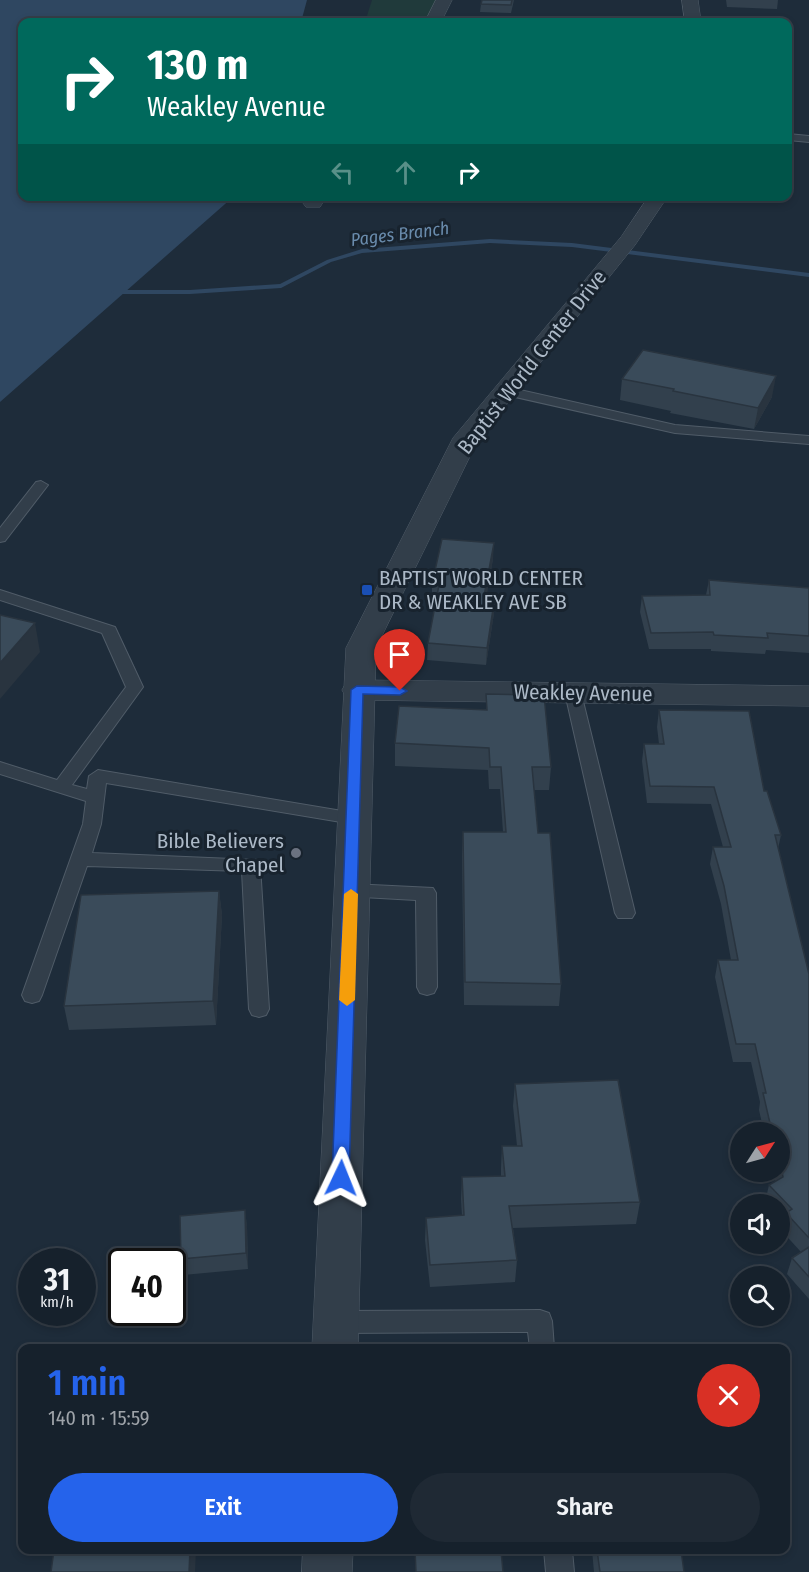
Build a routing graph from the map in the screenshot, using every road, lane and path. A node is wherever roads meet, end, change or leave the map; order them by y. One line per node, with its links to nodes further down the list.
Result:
1 (444, 0): 3 (street)
2 (690, 0): 4 (street)
3 (435, 18)
4 (692, 18)
5 (792, 137): 6 (lane)
6 (809, 139)
7 (656, 201): 8 (street, Baptist World Center Drive)
8 (507, 391): 9 (lane); 13 (street, Baptist World Center Drive)
9 (809, 440)
10 (41, 485): 11 (lane)
11 (0, 538)
12 (0, 595): 17 (lane)
13 (357, 690): 14 (street, Weakley Avenue); 19 (street, Baptist World Center Drive)
14 (573, 693): 15 (street, Weakley Avenue); 22 (lane)
15 (808, 700)
16 (0, 768): 17 (lane)
17 (61, 787): 18 (lane)
18 (95, 798): 19 (lane); 20 (lane)
19 (353, 818): 21 (street, Baptist World Center Drive)
20 (80, 859): 24 (lane); 25 (lane)
21 (351, 891): 23 (lane); 26 (street, Baptist World Center Drive)
22 (625, 913)
23 (427, 987)
24 (32, 995)
25 (259, 1009)
26 (335, 1335): 27 (lane)
27 (542, 1344)
28 (328, 1554): 30 (street)
29 (558, 1554): 31 (lane)
30 (327, 1572)
31 (560, 1572)

